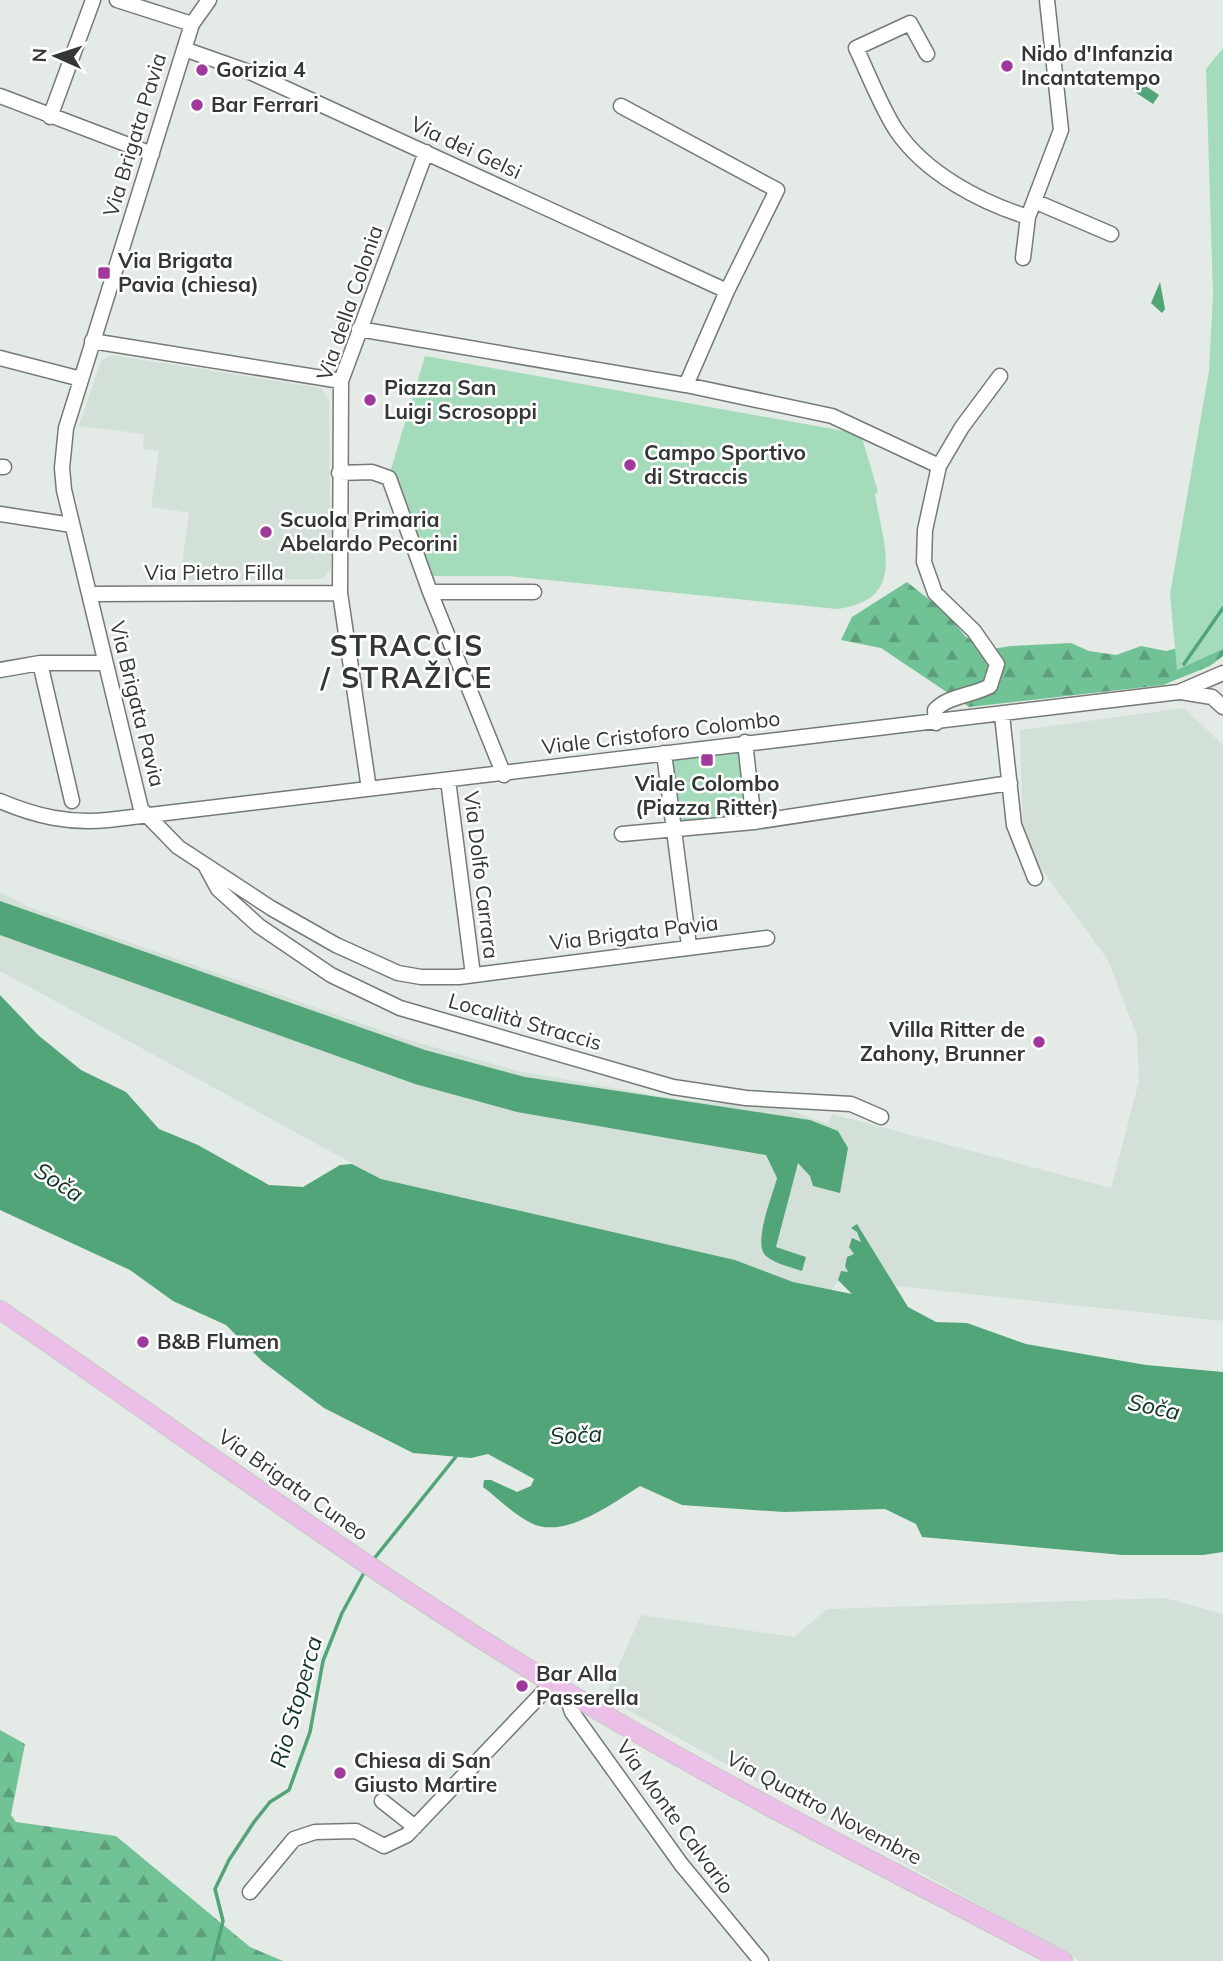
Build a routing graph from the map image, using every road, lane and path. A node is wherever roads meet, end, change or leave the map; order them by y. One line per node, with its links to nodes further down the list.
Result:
1 (93, 0): 10 (street)
2 (117, 0): 5 (street)
3 (209, 0): 5 (street, Via Brigata Pavia)
4 (1047, 0): 13 (street)
5 (192, 24): 6 (street, Via Brigata Pavia)
6 (184, 49): 11 (street, Via dei Gelsi); 12 (street, Via Brigata Pavia)
7 (927, 54): 14 (street)
8 (0, 96): 10 (street)
9 (621, 106): 17 (street)
10 (50, 117): 12 (street)
11 (426, 152): 17 (street, Via dei Gelsi); 18 (street, Via della Colonia)
12 (152, 154): 19 (street, Via Brigata Pavia)
13 (1034, 201): 14 (street); 15 (street)
14 (1028, 217): 16 (street)
15 (1111, 234)
16 (1023, 258)
17 (727, 291): 24 (street)
18 (359, 329): 23 (street, Via della Colonia); 24 (street)
19 (92, 341): 22 (street, Via Brigata Pavia); 23 (street)
20 (0, 358): 22 (street)
21 (1000, 376): 25 (street)
22 (81, 379): 28 (street, Via Brigata Pavia)
23 (341, 382): 26 (street, Via della Colonia)
24 (686, 385): 25 (street)
25 (939, 466): 40 (street)
26 (339, 473): 29 (street); 31 (street, Via della Colonia)
27 (0, 514): 28 (street)
28 (72, 525): 32 (street, Via Brigata Pavia)
29 (430, 592): 30 (street); 43 (street)
30 (534, 592)
31 (340, 593): 32 (street, Via Pietro Filla); 46 (street, Via della Colonia)
32 (89, 594): 34 (street, Via Brigata Pavia)
33 (40, 663): 34 (street); 35 (street); 48 (street)
34 (104, 663): 49 (street, Via Brigata Pavia)
35 (0, 668)
36 (1223, 673): 37 (street, Viale Cristoforo Colombo)
37 (1179, 692): 38 (street, Viale Cristoforo Colombo); 39 (street, Viale Cristoforo Colombo)
38 (1223, 707)
39 (1002, 715): 40 (street, Viale Cristoforo Colombo); 45 (street)
40 (936, 723): 41 (street, Viale Cristoforo Colombo)
41 (745, 742): 42 (street, Viale Cristoforo Colombo); 50 (street)
42 (664, 753): 43 (street, Viale Cristoforo Colombo); 51 (street)
43 (504, 775): 44 (street, Viale Cristoforo Colombo)
44 (448, 780): 46 (street, Viale Cristoforo Colombo); 57 (street, Via Dolfo Carrara)
45 (1010, 783): 50 (street); 54 (street)
46 (369, 789): 49 (street, Viale Cristoforo Colombo)
47 (0, 801): 49 (street, Viale Cristoforo Colombo)
48 (72, 801)
49 (147, 816): 53 (street, Via Brigata Pavia)
50 (754, 821): 51 (street)
51 (674, 829): 52 (street); 56 (street)
52 (622, 834)
53 (205, 864): 57 (street, Via Brigata Pavia); 58 (street, Località Straccis)
54 (1035, 878)
55 (766, 938): 56 (street, Via Brigata Pavia)
56 (689, 946): 57 (street, Via Brigata Pavia)
57 (473, 975)
58 (881, 1117)
59 (0, 1310): 60 (main road, Via Brigata Cuneo)
60 (559, 1687): 62 (street); 64 (street, Via Monte Calvario); 65 (main road, Via Quattro Novembre)
61 (382, 1801): 62 (street)
62 (415, 1828): 63 (street)
63 (250, 1892)
64 (761, 1961)
65 (1063, 1961)

